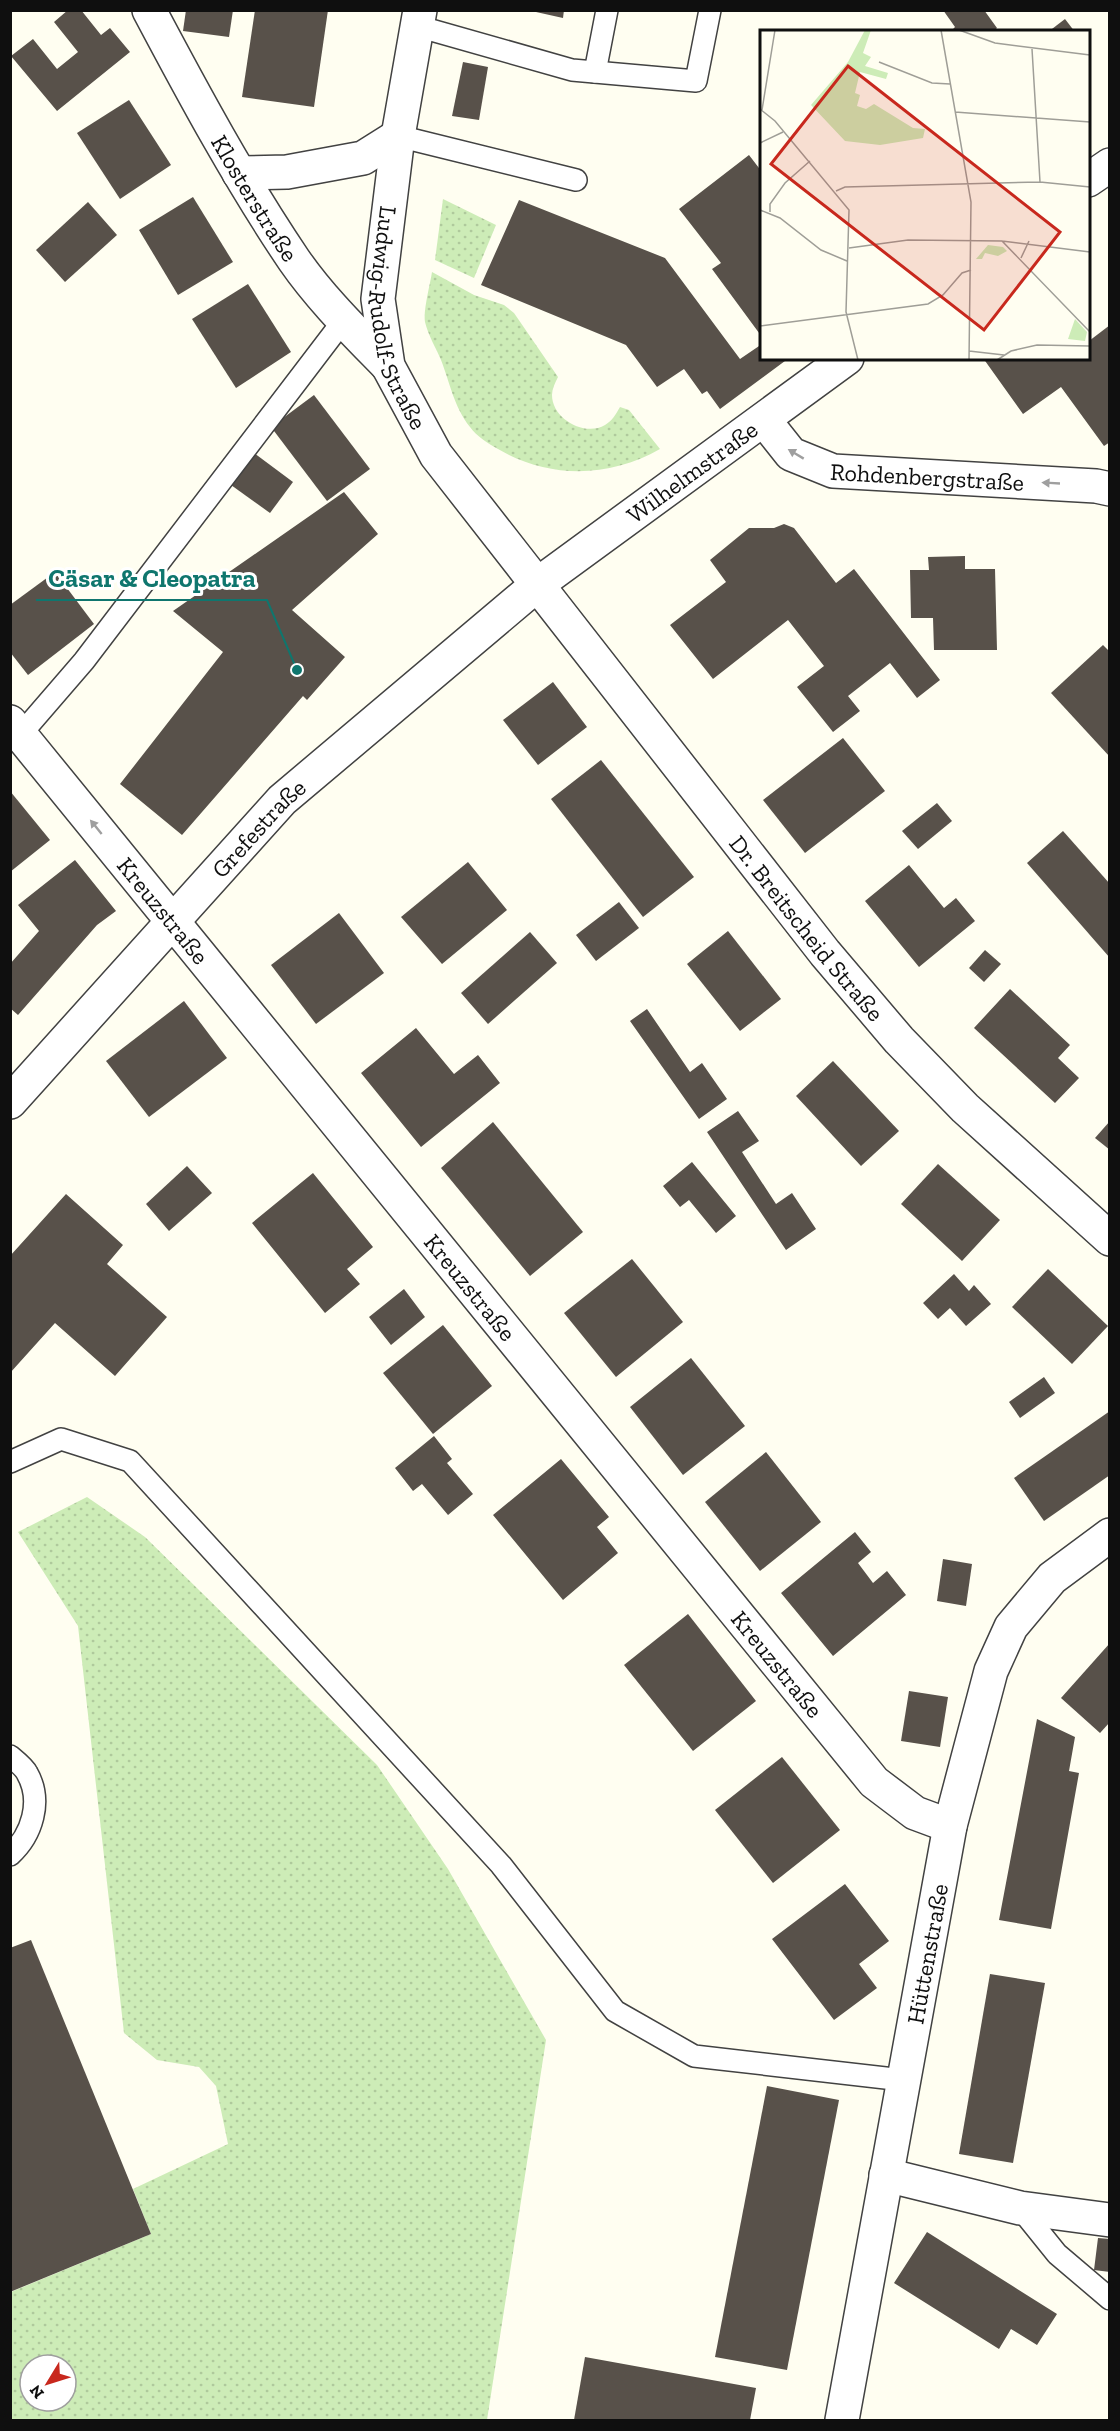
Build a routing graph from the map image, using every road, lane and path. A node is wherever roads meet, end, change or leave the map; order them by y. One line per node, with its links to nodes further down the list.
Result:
1 (149, 10): 8 (street, Klosterstraße)
2 (607, 10): 5 (lane)
3 (710, 10): 5 (lane)
4 (419, 18): 5 (lane); 6 (street, Ludwig-Rudolf-Straße)
5 (595, 72)
6 (398, 136): 8 (street); 10 (lane); 13 (street, Ludwig-Rudolf-Straße)
7 (1110, 165): 9 (street)
8 (239, 173): 11 (street, Klosterstraße)
9 (1090, 179)
10 (576, 180)
11 (344, 321): 13 (street, Klosterstraße); 17 (lane)
12 (844, 360): 14 (street, Wilhelmstraße)
13 (388, 366): 16 (street, Ludwig-Rudolf-Straße)
14 (764, 420): 15 (street, Rohdenbergstraße, one-way to 14); 16 (street, Wilhelmstraße)
15 (1110, 489)
16 (537, 585): 18 (street, Grefestraße); 20 (street, Dr. Breitscheid Straße)
17 (16, 728): 18 (street, Kreuzstraße, one-way to 17)
18 (173, 921): 19 (street, Grefestraße); 24 (street, Kreuzstraße)
19 (10, 1102)
20 (1110, 1239)
21 (10, 1462): 26 (lane)
22 (1110, 1535): 24 (street, Hüttenstraße)
23 (10, 1756): 25 (lane)
24 (950, 1826): 26 (street, Hüttenstraße)
25 (10, 1856)
26 (903, 2080): 27 (street, Hüttenstraße)
27 (886, 2175): 28 (street); 31 (street, Hüttenstraße)
28 (1020, 2208): 29 (street); 30 (lane)
29 (1110, 2220)
30 (1110, 2299)
31 (842, 2421)

